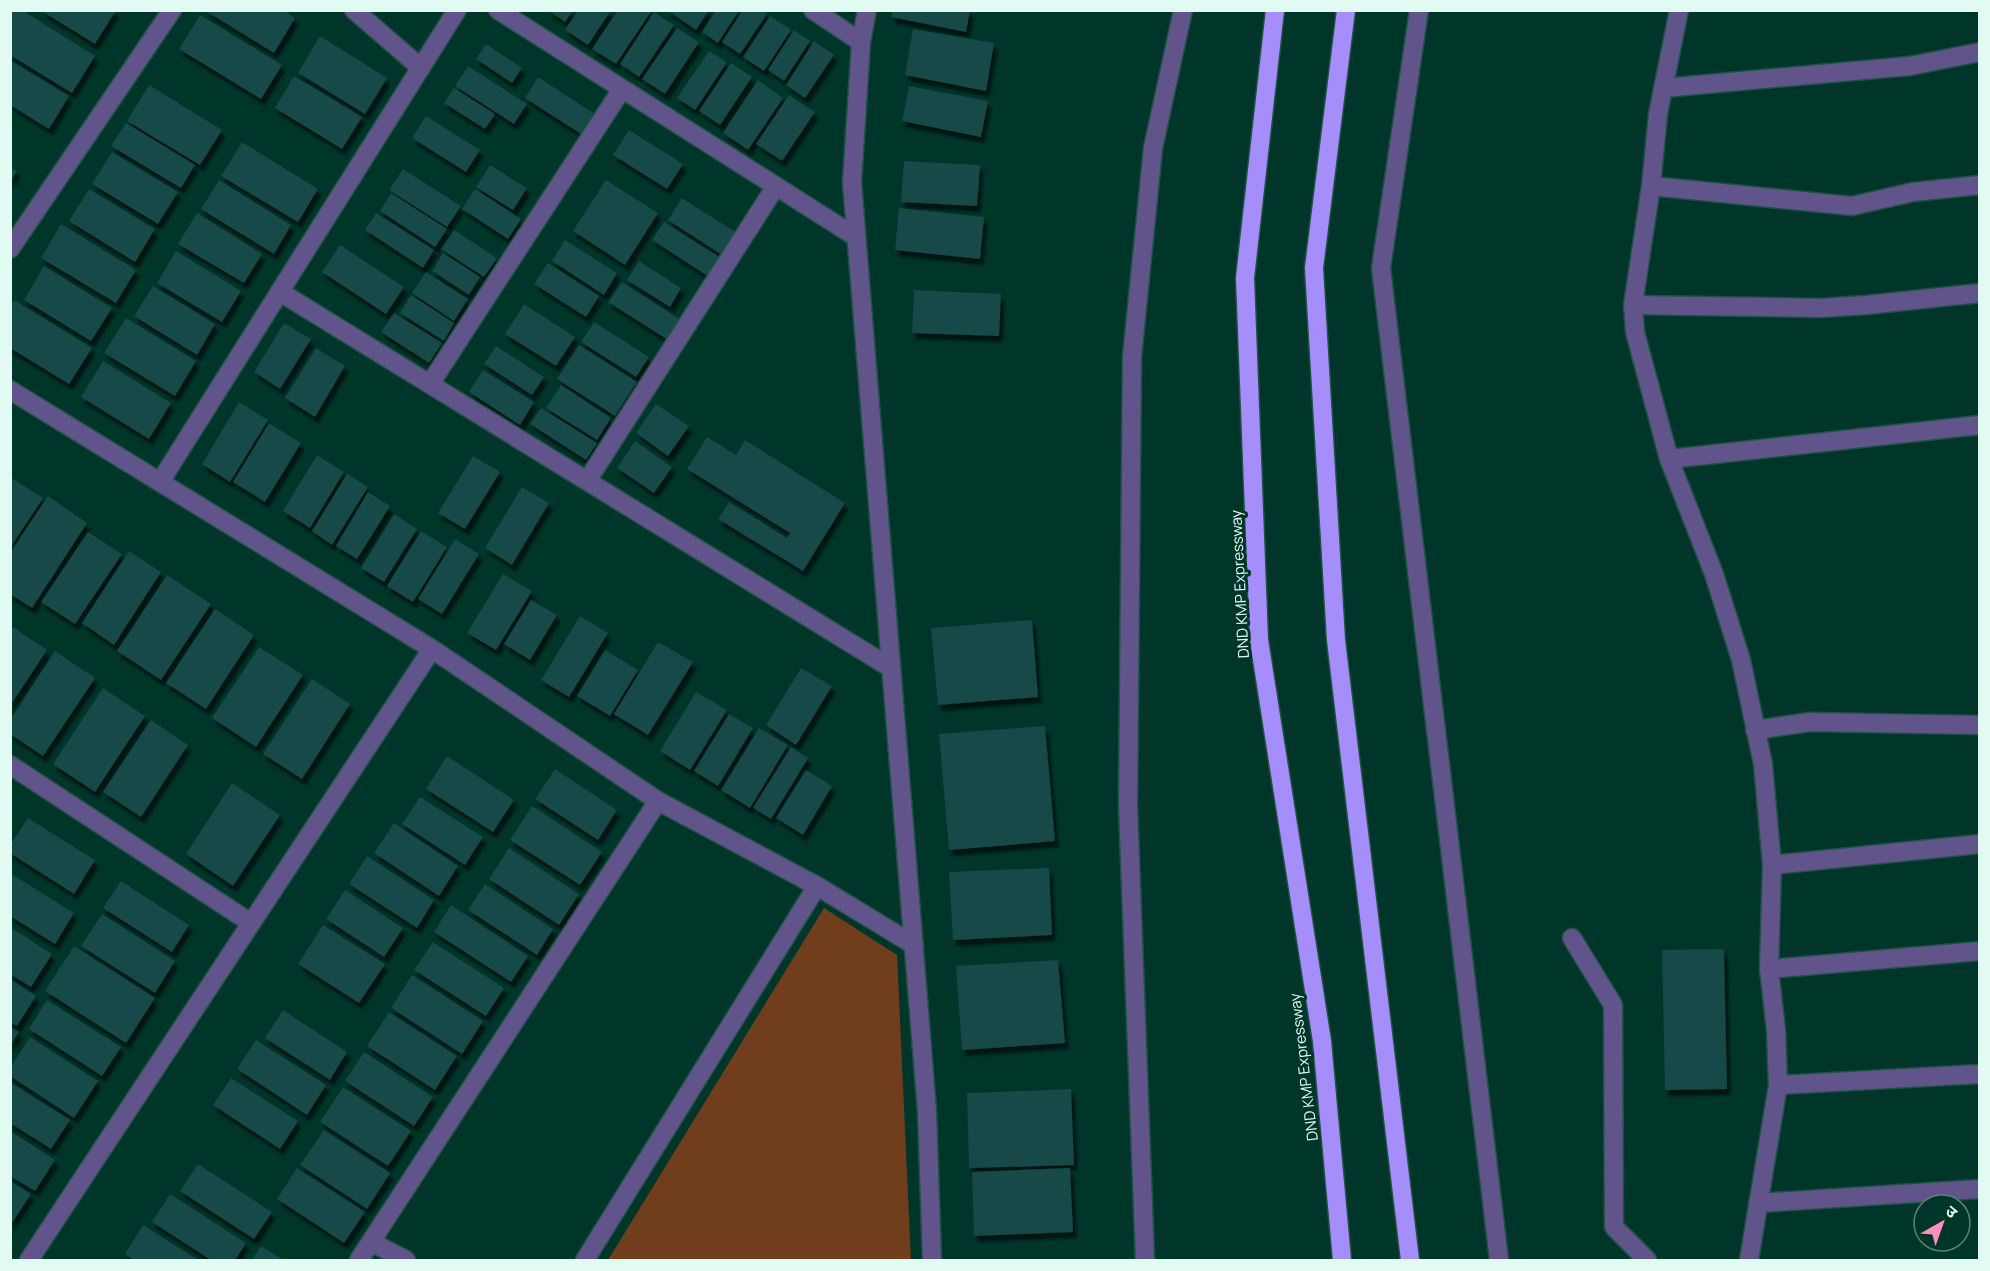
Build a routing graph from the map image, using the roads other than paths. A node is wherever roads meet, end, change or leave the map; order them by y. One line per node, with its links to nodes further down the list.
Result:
1 (172, 10): 21 (street)
2 (354, 10): 14 (street)
3 (457, 10): 14 (street)
4 (498, 10): 16 (street)
5 (813, 10): 12 (street)
6 (867, 10): 12 (street)
7 (1183, 10): 55 (street)
8 (1275, 10): 56 (highway, DND KMP Expressway)
9 (1346, 10): 57 (highway)
10 (1419, 10): 58 (street)
11 (1679, 10): 15 (street)
12 (861, 42): 20 (street)
13 (1980, 52): 15 (street)
14 (421, 68): 22 (street)
15 (1664, 88): 19 (street)
16 (622, 89): 18 (street); 25 (street)
17 (1980, 185): 19 (street)
18 (776, 186): 20 (street); 29 (street)
19 (1651, 186): 24 (street)
20 (856, 237): 32 (street)
21 (10, 249)
22 (280, 292): 25 (street); 30 (street)
23 (1980, 293): 24 (street)
24 (1633, 305): 28 (street)
25 (430, 384): 29 (street)
26 (10, 390): 30 (street)
27 (1980, 424): 28 (street)
28 (1669, 459): 34 (street)
29 (587, 481): 32 (street)
30 (160, 482): 31 (street)
31 (432, 649): 36 (street); 40 (street)
32 (891, 668): 42 (street)
33 (1980, 725): 34 (street)
34 (1755, 730): 38 (street)
35 (13, 774): 40 (street)
36 (658, 801): 39 (street); 49 (street)
37 (1980, 844): 38 (street)
38 (1772, 864): 44 (street)
39 (817, 886): 42 (street); 53 (street)
40 (251, 923): 50 (street)
41 (1572, 938): 59 (street)
42 (914, 945): 54 (street)
43 (1980, 951): 44 (street)
44 (1769, 969): 46 (street)
45 (1980, 1074): 46 (street)
46 (1778, 1085): 48 (street)
47 (1980, 1189): 48 (street)
48 (1758, 1203): 60 (street)
49 (371, 1242): 51 (street); 52 (street)
50 (29, 1260)
51 (359, 1260)
52 (406, 1260)
53 (585, 1260)
54 (932, 1260)
55 (1145, 1260)
56 (1342, 1260)
57 (1410, 1260)
58 (1499, 1260)
59 (1647, 1260)
60 (1749, 1260)

